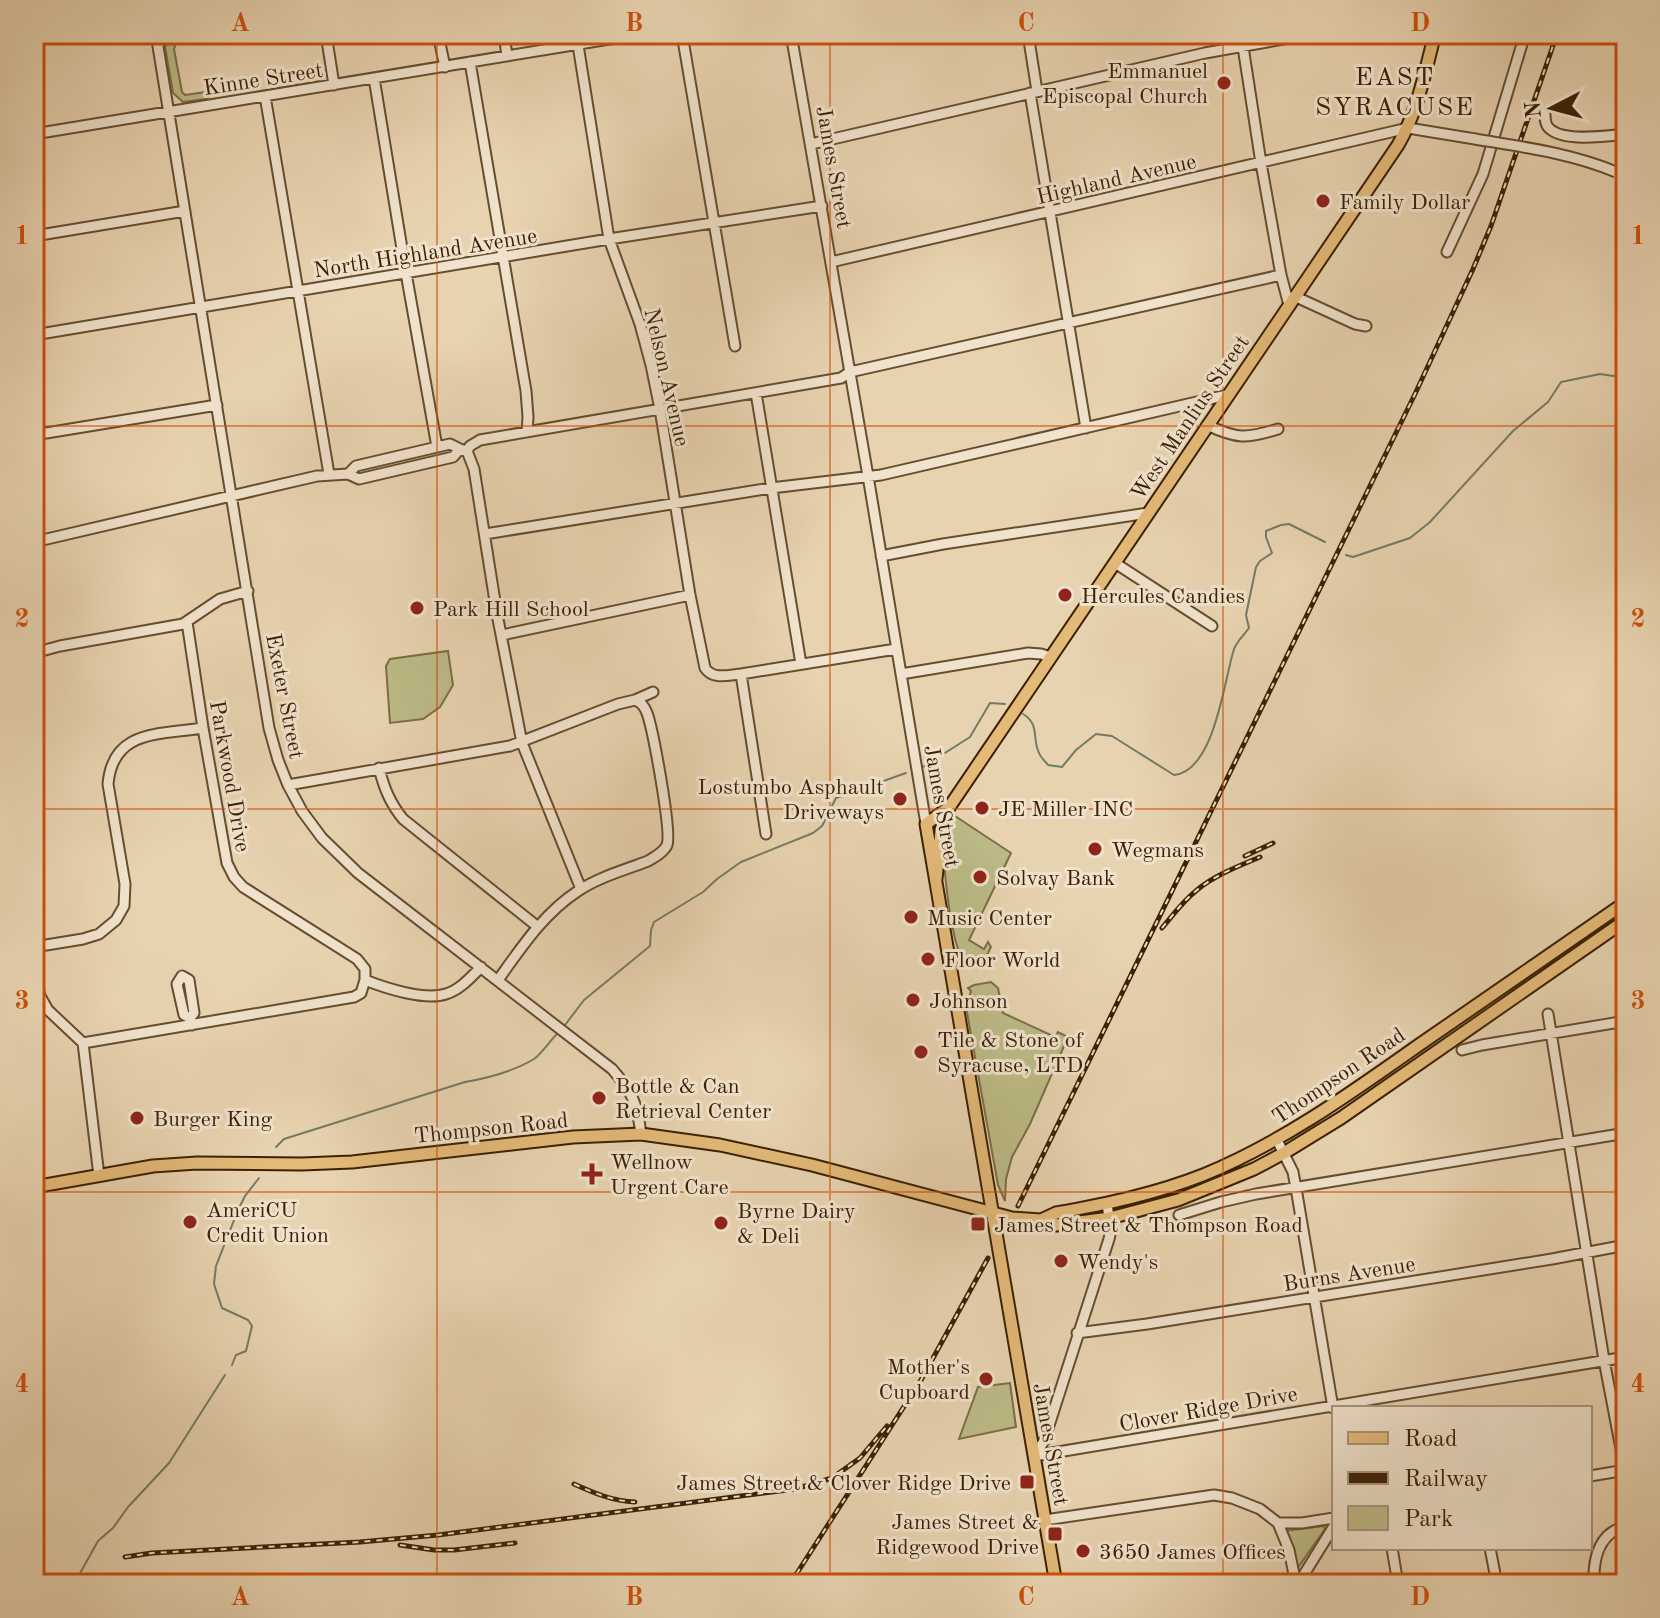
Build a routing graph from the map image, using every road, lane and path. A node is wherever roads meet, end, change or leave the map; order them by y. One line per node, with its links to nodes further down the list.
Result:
1 (156, 34): 23 (street, Exeter Street)
2 (326, 34): 20 (street)
3 (438, 34): 18 (street)
4 (504, 34): 16 (street)
5 (640, 34): 13 (street, Kinne Street)
6 (682, 34): 34 (street)
7 (791, 34): 28 (street, James Street)
8 (1028, 34): 21 (street)
9 (1241, 34): 15 (street)
10 (1312, 34): 15 (street)
11 (1435, 34): 25 (main road, West Manlius Street)
12 (1525, 34): 37 (street)
13 (616, 36): 14 (street, Kinne Street)
14 (578, 45): 16 (street, Kinne Street); 36 (street, Nelson Avenue)
15 (1243, 45): 21 (street); 29 (street)
16 (507, 56): 17 (street, Kinne Street)
17 (470, 62): 18 (street, Kinne Street); 38 (street)
18 (445, 67): 19 (street, Kinne Street)
19 (374, 78): 20 (street, Kinne Street); 40 (street)
20 (334, 85): 22 (street, Kinne Street)
21 (1034, 92): 28 (street); 33 (street)
22 (265, 96): 23 (street, Kinne Street); 42 (street)
23 (169, 111): 26 (street, Kinne Street); 32 (street, Exeter Street)
24 (1545, 114): 27 (street)
25 (1408, 128): 29 (street, Highland Avenue); 30 (street, bridge); 43 (main road, West Manlius Street)
26 (34, 134)
27 (1626, 134)
28 (811, 144): 31 (street, James Street)
29 (1261, 163): 33 (street, Highland Avenue); 41 (street)
30 (1626, 177)
31 (822, 206): 34 (street, North Highland Avenue); 39 (street, James Street)
32 (185, 211): 35 (street); 44 (street, Exeter Street)
33 (1050, 211): 39 (street, Highland Avenue); 45 (street)
34 (715, 223): 36 (street, North Highland Avenue); 48 (street)
35 (34, 236)
36 (609, 239): 38 (street, North Highland Avenue); 53 (street, Nelson Avenue)
37 (1447, 252)
38 (503, 257): 40 (street, North Highland Avenue); 57 (street)
39 (831, 262): 49 (street, James Street)
40 (406, 273): 42 (street, North Highland Avenue); 59 (street)
41 (1281, 275): 43 (street); 45 (street)
42 (298, 291): 44 (street, North Highland Avenue); 61 (street)
43 (1292, 300): 46 (street); 51 (main road, West Manlius Street)
44 (201, 307): 47 (street, North Highland Avenue); 52 (street, Exeter Street)
45 (1068, 322): 49 (street); 55 (street)
46 (1366, 326)
47 (34, 335)
48 (735, 346)
49 (850, 372): 50 (street); 63 (street, James Street)
50 (756, 393): 53 (street); 64 (street)
51 (1227, 395): 54 (main road, West Manlius Street); 55 (street)
52 (217, 405): 58 (street); 65 (street, Exeter Street)
53 (660, 409): 57 (street); 66 (street, Nelson Avenue)
54 (1207, 425): 56 (street); 67 (main road, West Manlius Street)
55 (1086, 428): 63 (street)
56 (1278, 429)
57 (527, 432): 60 (street)
58 (34, 435)
59 (437, 447): 60 (street); 62 (street)
60 (464, 450): 62 (street); 68 (street)
61 (329, 474): 62 (street); 65 (street)
62 (348, 474)
63 (868, 476): 64 (street); 70 (street, James Street)
64 (771, 488): 66 (street); 80 (street)
65 (232, 496): 69 (street); 72 (street, Exeter Street)
66 (677, 503): 68 (street); 73 (street, Nelson Avenue)
67 (1148, 513): 70 (street); 71 (main road, West Manlius Street)
68 (485, 534): 76 (street)
69 (34, 542)
70 (881, 556): 77 (street, James Street)
71 (1115, 563): 75 (street); 79 (main road, West Manlius Street)
72 (248, 591): 74 (street); 88 (street, Exeter Street)
73 (690, 595): 76 (street); 81 (street, Nelson Avenue)
74 (187, 622): 78 (street); 85 (street, Parkwood Drive)
75 (1212, 626)
76 (502, 635): 86 (street)
77 (896, 649): 80 (street); 82 (street, James Street)
78 (34, 653)
79 (1051, 657): 82 (street); 89 (main road, West Manlius Street)
80 (801, 664): 81 (street)
81 (741, 674): 91 (street)
82 (901, 674): 90 (street, James Street)
83 (653, 692): 84 (street)
84 (635, 700): 86 (street); 93 (street)
85 (203, 728): 97 (street); 100 (street, Parkwood Drive)
86 (522, 743): 87 (street); 93 (street)
87 (379, 768): 88 (street); 96 (street)
88 (288, 785): 98 (street, Exeter Street)
89 (948, 809): 90 (main road, West Manlius Street); 92 (main road, West Manlius Street)
90 (926, 824): 92 (main road, James Street)
91 (766, 834)
92 (936, 879): 116 (main road, James Street)
93 (581, 889): 96 (street)
94 (1626, 902): 109 (main road, Thompson Road)
95 (1626, 920): 111 (main road, Thompson Road)
96 (538, 927): 101 (street)
97 (34, 947)
98 (481, 967): 100 (street); 101 (street, Exeter Street)
99 (34, 974): 105 (street)
100 (365, 980): 105 (street)
101 (498, 980): 108 (street, Exeter Street)
102 (1548, 1014): 104 (street)
103 (1626, 1021): 104 (street)
104 (1551, 1034): 106 (street); 110 (street)
105 (83, 1043): 112 (street)
106 (1462, 1050)
107 (1626, 1133): 110 (street)
108 (641, 1134): 112 (main road, Thompson Road); 116 (main road, Thompson Road)
109 (1277, 1140): 111 (street); 115 (main road, Thompson Road)
110 (1569, 1143): 114 (street); 121 (street)
111 (1284, 1153): 114 (street); 118 (main road, Thompson Road)
112 (99, 1176): 113 (main road, Thompson Road)
113 (34, 1187)
114 (1296, 1188): 117 (street); 122 (street)
115 (1107, 1204): 118 (street); 119 (main road, Thompson Road)
116 (994, 1214): 119 (main road, Thompson Road); 129 (main road, James Street)
117 (1179, 1215)
118 (1110, 1218): 119 (main road, Thompson Road); 123 (street)
119 (1041, 1220)
120 (1626, 1245): 121 (street, Burns Avenue)
121 (1587, 1252): 122 (street, Burns Avenue); 125 (street)
122 (1314, 1297): 123 (street, Burns Avenue); 126 (street)
123 (1077, 1333): 129 (street)
124 (1626, 1357): 125 (street, Clover Ridge Drive)
125 (1604, 1360): 127 (street, Clover Ridge Drive); 130 (street)
126 (1334, 1406)
127 (1345, 1406)
128 (1332, 1408): 129 (street, Clover Ridge Drive)
129 (1034, 1456): 133 (main road, James Street)
130 (1626, 1472): 131 (street)
131 (1592, 1476)
132 (1332, 1518): 134 (street)
133 (1045, 1520): 134 (street); 139 (main road, James Street)
134 (1278, 1523): 140 (street)
135 (1626, 1526): 143 (street)
136 (1332, 1529): 140 (street)
137 (1392, 1550): 141 (street)
138 (1490, 1550): 142 (street)
139 (1056, 1584)
140 (1297, 1584)
141 (1398, 1584)
142 (1497, 1584)
143 (1594, 1584)

